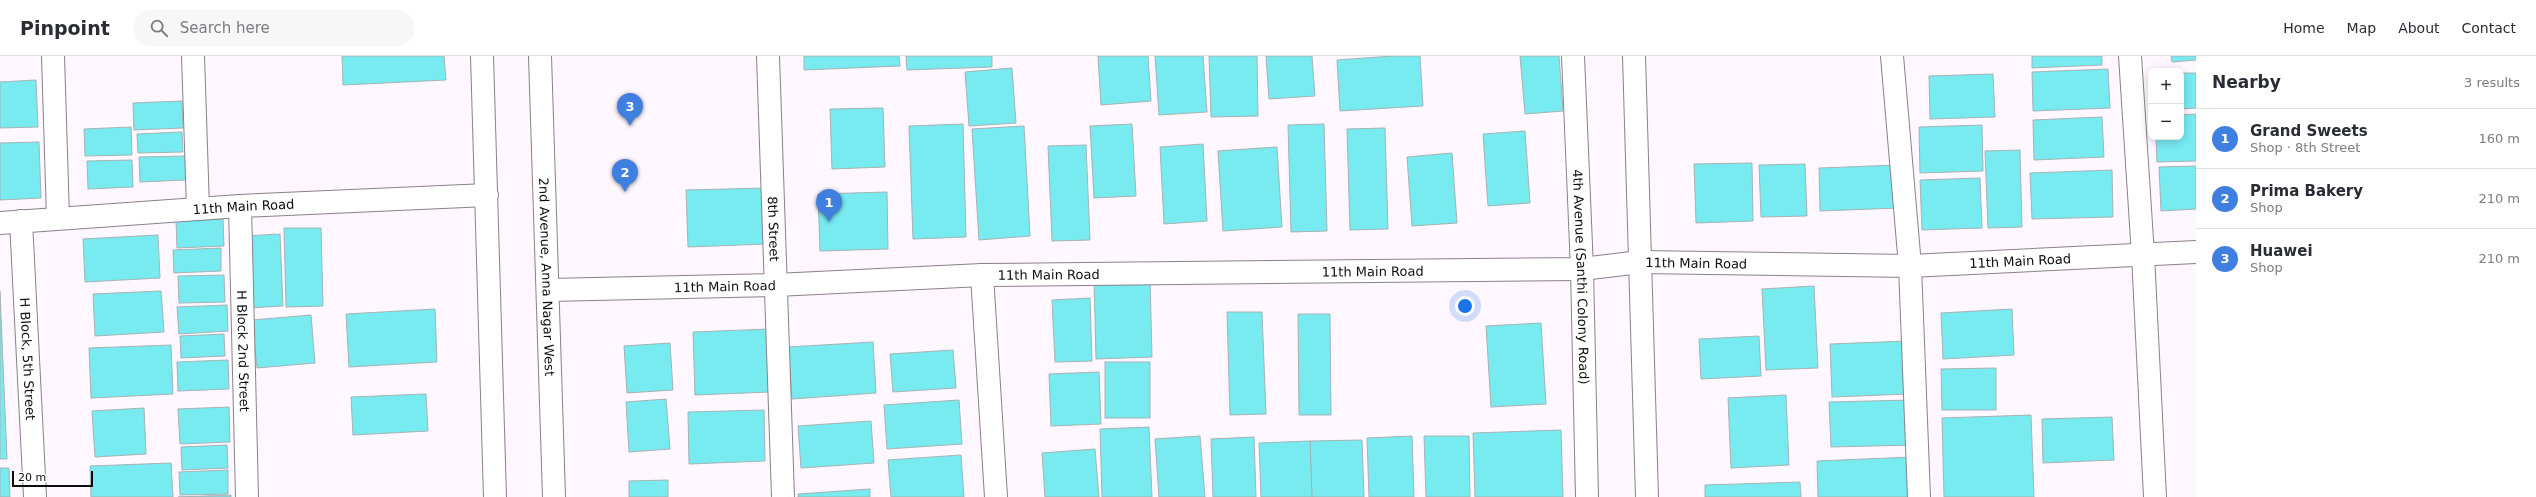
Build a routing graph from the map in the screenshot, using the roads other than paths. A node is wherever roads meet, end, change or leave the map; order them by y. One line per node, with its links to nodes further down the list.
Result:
1 (53, 56): 13 (street)
2 (193, 56): 12 (street)
3 (482, 56): 10 (street)
4 (540, 56): 23 (street, 2nd Avenue, Anna Nagar West)
5 (768, 56): 22 (street, 8th Street)
6 (1573, 56): 20 (street, 4th Avenue (Santhi Colony Road))
7 (1634, 56): 18 (street)
8 (1892, 56): 19 (street)
9 (2130, 56): 17 (street)
10 (488, 195): 11 (street, 11th Main Road); 26 (street)
11 (240, 206): 12 (street, 11th Main Road); 25 (street, H Block 2nd Street)
12 (198, 208): 13 (street, 11th Main Road)
13 (58, 218): 14 (street, 11th Main Road)
14 (21, 221): 15 (street, 11th Main Road); 24 (street, H Block, 5th Street)
15 (0, 223)
16 (2196, 252): 17 (street, 11th Main Road)
17 (2144, 255): 19 (street, 11th Main Road); 33 (street)
18 (1640, 262): 19 (street, 11th Main Road); 20 (street, 11th Main Road); 31 (street)
19 (1910, 266): 32 (street)
20 (1582, 269): 21 (street, 11th Main Road); 30 (street, 4th Avenue (Santhi Colony Road))
21 (982, 275): 22 (street, 11th Main Road); 29 (street)
22 (776, 285): 23 (street, 11th Main Road); 28 (street, 8th Street)
23 (548, 290): 27 (street, 2nd Avenue, Anna Nagar West)
24 (35, 497)
25 (247, 497)
26 (495, 497)
27 (554, 497)
28 (783, 497)
29 (996, 497)
30 (1587, 497)
31 (1647, 497)
32 (1919, 497)
33 (2154, 497)

